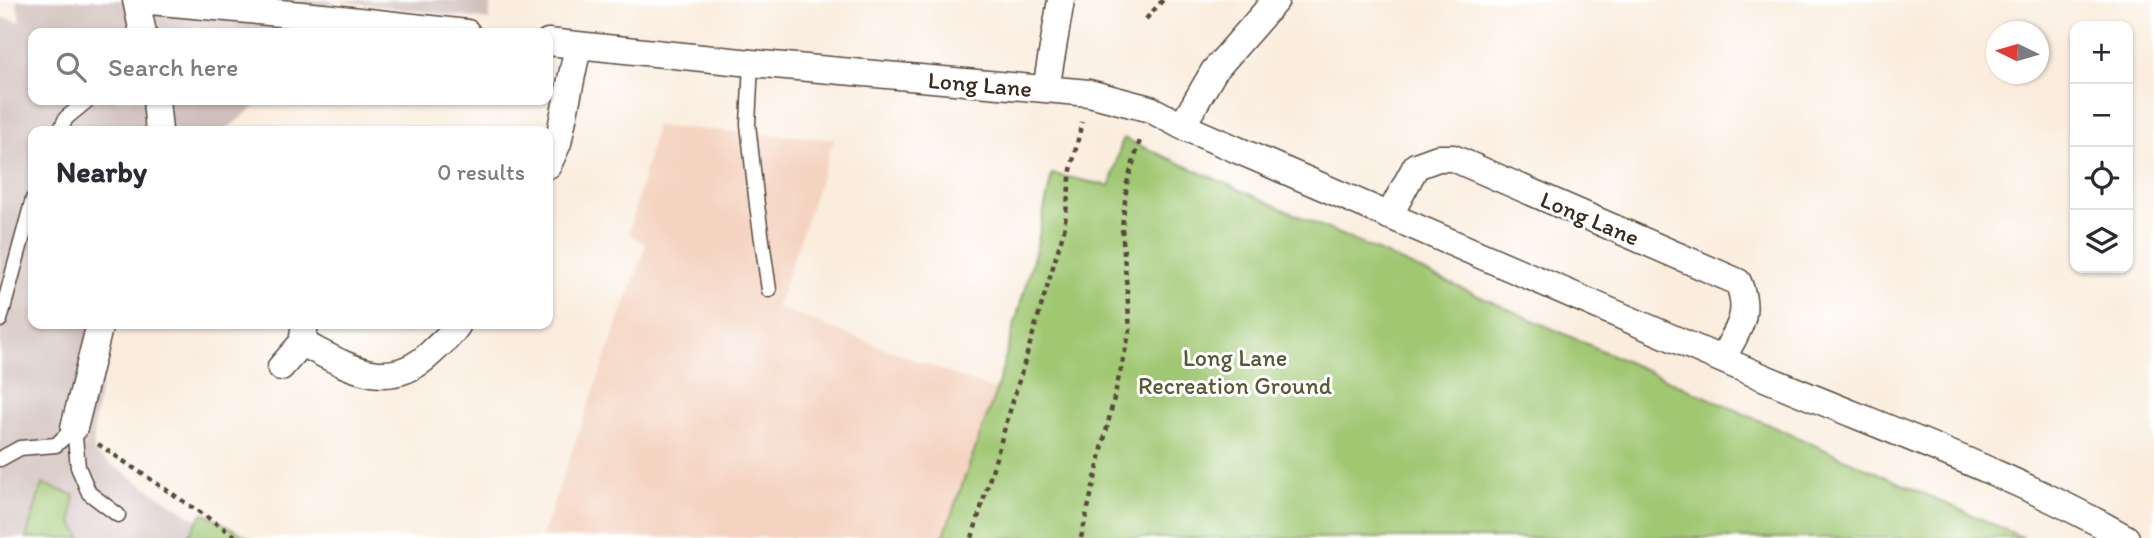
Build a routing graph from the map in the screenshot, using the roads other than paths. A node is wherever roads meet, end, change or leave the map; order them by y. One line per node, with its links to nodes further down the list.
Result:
1 (137, 0): 4 (street); 5 (street)
2 (1061, 0): 10 (street)
3 (1276, 0): 15 (street)
4 (235, 5): 6 (street)
5 (142, 28)
6 (426, 28)
7 (553, 43): 8 (street, Long Lane)
8 (578, 46): 9 (street, Long Lane); 16 (street)
9 (751, 63): 10 (street, Long Lane); 19 (lane)
10 (1046, 89): 15 (street, Long Lane)
11 (82, 105): 13 (lane)
12 (156, 105): 14 (street)
13 (62, 126)
14 (159, 126)
15 (1182, 126): 17 (street, Long Lane)
16 (553, 154)
17 (1390, 216): 24 (street, Long Lane); 24 (street, Long Lane)
18 (28, 217): 20 (lane)
19 (769, 290)
20 (0, 320)
21 (99, 329): 26 (street)
22 (455, 329): 23 (street)
23 (303, 333): 25 (street)
24 (1721, 359): 29 (street, Long Lane)
25 (281, 367)
26 (74, 428): 27 (lane); 28 (lane)
27 (0, 459)
28 (118, 515)
29 (2126, 538)

